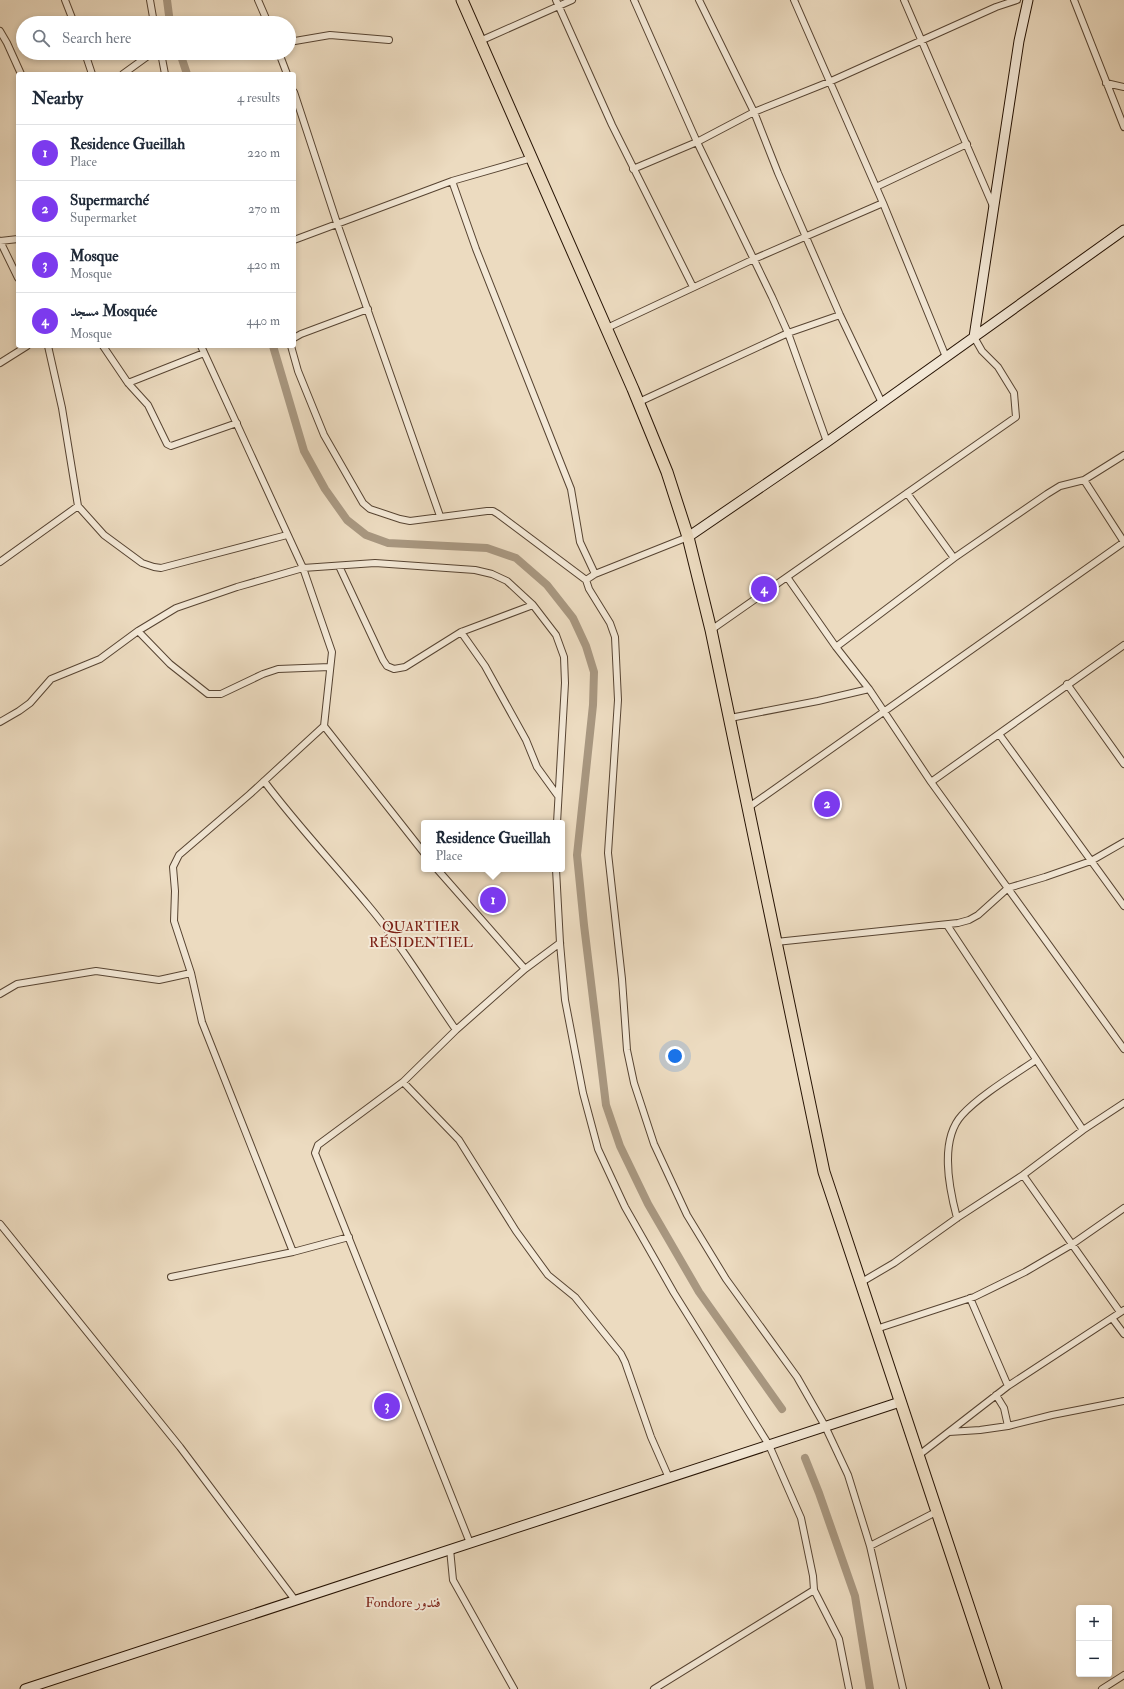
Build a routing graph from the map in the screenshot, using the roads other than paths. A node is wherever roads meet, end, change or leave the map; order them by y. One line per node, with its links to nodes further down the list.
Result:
1 (65, 0): 16 (street)
2 (150, 0): 17 (street)
3 (258, 0): 18 (street)
4 (462, 0): 23 (highway)
5 (572, 0): 14 (street)
6 (634, 0): 39 (street)
7 (698, 0): 37 (street)
8 (794, 0): 33 (street)
9 (904, 0): 21 (street)
10 (992, 0): 15 (street)
11 (1018, 0): 15 (street)
12 (1028, 0): 46 (main road)
13 (1074, 0): 34 (street)
14 (557, 3): 23 (street); 42 (street)
15 (996, 7): 21 (street)
16 (71, 16)
17 (153, 16)
18 (265, 16)
19 (0, 31): 28 (street)
20 (389, 40): 22 (street)
21 (921, 40): 33 (street); 40 (street)
22 (296, 41)
23 (480, 41): 41 (highway)
24 (87, 60): 29 (street)
25 (142, 60): 30 (street)
26 (162, 60): 31 (street)
27 (282, 60): 32 (street)
28 (20, 72)
29 (91, 72)
30 (126, 72)
31 (165, 72)
32 (286, 72)
33 (829, 82): 37 (street); 44 (street)
34 (1106, 83): 35 (street); 38 (street)
35 (1124, 87)
36 (296, 98): 47 (street)
37 (754, 112): 39 (street); 49 (street)
38 (1124, 127)
39 (697, 142): 42 (street); 53 (street)
40 (967, 144): 44 (street); 46 (street)
41 (532, 158): 43 (street); 58 (highway)
42 (633, 169): 55 (street)
43 (452, 181): 47 (street); 87 (street)
44 (876, 187): 45 (street)
45 (883, 203): 49 (street); 68 (street)
46 (994, 207): 61 (main road)
47 (337, 223): 51 (street); 56 (street)
48 (1124, 230): 61 (main road)
49 (807, 237): 53 (street); 57 (street)
50 (16, 239): 52 (street)
51 (296, 239)
52 (0, 241): 54 (street)
53 (754, 259): 55 (street); 59 (street)
54 (16, 274)
55 (692, 287): 58 (street)
56 (368, 309): 60 (street); 79 (street)
57 (840, 315): 59 (street); 72 (street)
58 (607, 328): 71 (highway)
59 (788, 333): 71 (street); 74 (street)
60 (296, 337)
61 (974, 337): 68 (main road); 77 (street)
62 (25, 348): 69 (street)
63 (48, 348): 78 (street)
64 (104, 348): 70 (street)
65 (202, 348): 67 (street)
66 (292, 348): 79 (street)
67 (204, 353): 70 (street); 73 (street)
68 (946, 357): 72 (main road)
69 (0, 363)
70 (128, 383): 73 (street)
71 (639, 402): 81 (highway)
72 (882, 403): 74 (main road)
73 (237, 423): 80 (street)
74 (827, 442): 81 (main road)
75 (1124, 455): 76 (street)
76 (1084, 480): 82 (street); 83 (street)
77 (907, 493): 83 (street); 88 (street)
78 (78, 506): 80 (street); 84 (street)
79 (440, 516): 89 (street)
80 (287, 534): 86 (street)
81 (688, 537): 87 (street); 91 (highway)
82 (1124, 542): 99 (street)
83 (954, 558): 95 (street)
84 (0, 562)
85 (339, 566): 86 (street); 90 (street); 93 (street)
86 (303, 568): 92 (street); 96 (street)
87 (596, 574): 89 (street)
88 (787, 577): 91 (street); 95 (street)
89 (586, 580): 147 (street)
90 (532, 605): 93 (street); 107 (street)
91 (712, 630): 100 (highway)
92 (138, 631): 96 (street); 101 (street)
93 (461, 632): 107 (street)
94 (1124, 645): 97 (street)
95 (836, 647): 98 (street)
96 (330, 667): 102 (street)
97 (1067, 684): 103 (street); 104 (street)
98 (869, 689): 99 (street); 100 (street)
99 (883, 710): 106 (street); 108 (street)
100 (730, 718): 108 (highway)
101 (0, 722)
102 (324, 726): 105 (street); 111 (street)
103 (999, 734): 106 (street); 112 (street)
104 (1124, 764)
105 (264, 781): 121 (street); 123 (street)
106 (931, 782): 115 (street)
107 (558, 796): 109 (street)
108 (749, 807): 118 (highway)
109 (557, 820)
110 (1124, 842): 112 (street)
111 (421, 849)
112 (1091, 861): 115 (street); 116 (street)
113 (440, 872): 120 (street)
114 (556, 872): 119 (street)
115 (1008, 888): 117 (street); 124 (street)
116 (1124, 906)
117 (947, 925): 118 (street); 125 (street)
118 (776, 942): 137 (highway)
119 (560, 943): 120 (street); 150 (street)
120 (525, 969): 123 (street)
121 (191, 973): 122 (street); 135 (street)
122 (0, 994)
123 (456, 1030): 126 (street)
124 (1124, 1049)
125 (1036, 1060): 128 (street); 131 (street)
126 (403, 1082): 133 (street); 152 (street)
127 (1124, 1103): 128 (street)
128 (1083, 1130): 129 (street)
129 (1023, 1175): 131 (street); 134 (street)
130 (1124, 1208): 134 (street)
131 (957, 1218): 137 (street)
132 (0, 1224): 158 (street)
133 (349, 1237): 135 (street); 154 (street)
134 (1071, 1245): 138 (street); 139 (street)
135 (293, 1252): 136 (street)
136 (171, 1277)
137 (860, 1283): 141 (highway)
138 (970, 1298): 141 (street); 143 (street)
139 (1122, 1311): 140 (street)
140 (1112, 1318): 142 (street); 143 (street)
141 (876, 1328): 146 (highway)
142 (1124, 1334)
143 (1008, 1386): 144 (street)
144 (996, 1396): 148 (street); 149 (street)
145 (1124, 1401): 148 (street)
146 (900, 1402): 147 (main road); 151 (highway)
147 (825, 1426): 150 (main road); 155 (street)
148 (1008, 1426): 149 (street)
149 (948, 1432): 151 (street)
150 (769, 1445): 152 (main road); 157 (street)
151 (919, 1455): 153 (highway)
152 (669, 1478): 154 (main road)
153 (936, 1512): 155 (street); 165 (highway)
154 (470, 1543): 156 (main road)
155 (870, 1546): 164 (street)
156 (450, 1549): 158 (main road); 161 (street)
157 (814, 1590): 162 (street); 163 (street)
158 (295, 1600): 160 (main road)
159 (1124, 1675): 166 (street)
160 (26, 1689)
161 (514, 1689)
162 (654, 1689)
163 (849, 1689)
164 (903, 1689)
165 (996, 1689)
166 (1102, 1689)

